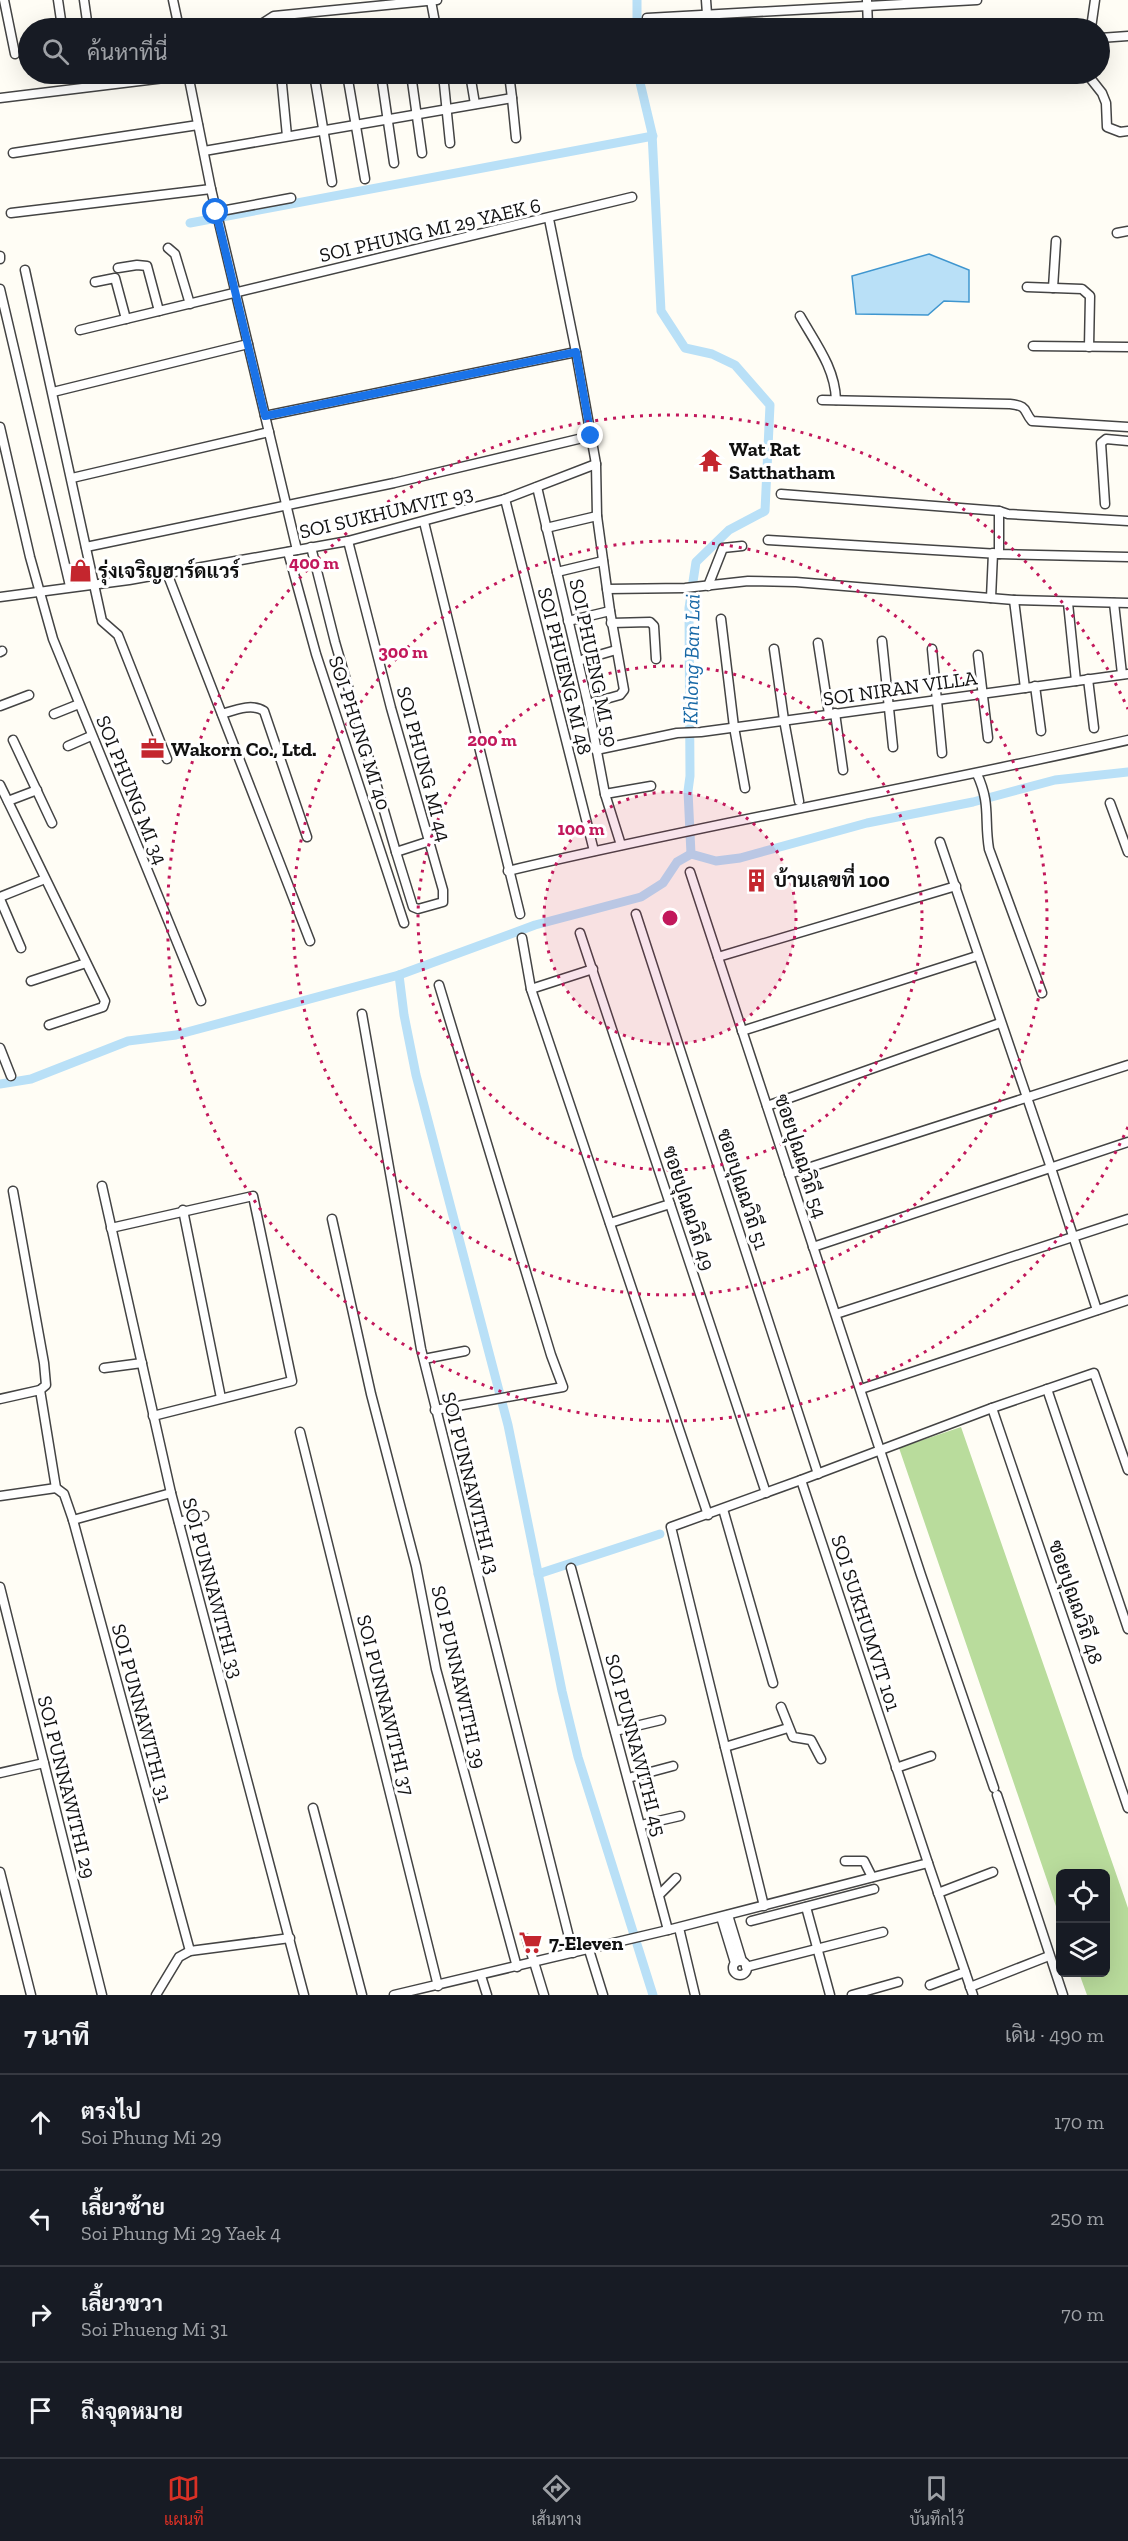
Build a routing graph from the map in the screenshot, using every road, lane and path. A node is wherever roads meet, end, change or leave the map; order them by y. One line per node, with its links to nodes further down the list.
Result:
1 (4, 0): 23 (street)
2 (57, 0): 12 (street)
3 (84, 0): 13 (street)
4 (173, 0): 14 (street)
5 (437, 0): 9 (street)
6 (706, 0): 11 (street)
7 (977, 0): 10 (street)
8 (1095, 0): 20 (street)
9 (431, 1): 15 (street); 16 (street)
10 (867, 3): 11 (street); 19 (street)
11 (707, 15): 17 (street); 18 (street)
12 (60, 18)
13 (87, 18)
14 (177, 18)
15 (271, 18)
16 (434, 18)
17 (647, 18)
18 (707, 18)
19 (868, 18)
20 (1092, 18)
21 (1128, 36): 22 (street)
22 (1110, 37)
23 (15, 54)
24 (110, 84): 35 (street)
25 (190, 84): 41 (street, SOI PHUNG MI 40)
26 (282, 84): 45 (street)
27 (315, 84): 43 (street)
28 (348, 84): 42 (street)
29 (382, 84): 40 (street)
30 (412, 84): 39 (street)
31 (444, 84): 38 (street)
32 (472, 84): 37 (street)
33 (510, 84): 36 (street)
34 (1095, 84): 44 (street)
35 (0, 98)
36 (512, 98): 37 (street); 46 (street)
37 (475, 104): 38 (street)
38 (446, 109): 39 (street); 47 (street)
39 (416, 114): 40 (street); 50 (street)
40 (387, 119): 42 (street); 51 (street)
41 (198, 124): 48 (street, SOI PHUNG MI 40); 49 (street)
42 (354, 125): 43 (street); 52 (street)
43 (322, 130): 45 (street); 53 (street)
44 (1128, 131)
45 (287, 136): 48 (street)
46 (516, 138)
47 (450, 143)
48 (204, 151): 54 (street, SOI PHUNG MI 40)
49 (13, 153)
50 (422, 153)
51 (394, 163)
52 (365, 179)
53 (332, 182)
54 (211, 189): 57 (street); 58 (street, SOI PHUNG MI 40)
55 (632, 197): 59 (street, SOI PHUNG MI 29 YAEK 6)
56 (291, 198): 58 (street)
57 (11, 213)
58 (217, 217): 70 (street, SOI PHUNG MI 40)
59 (549, 219): 70 (street, SOI PHUNG MI 29 YAEK 6); 80 (street)
60 (1128, 231): 61 (street)
61 (1117, 232)
62 (1056, 241): 68 (street)
63 (168, 248): 71 (street)
64 (118, 268): 72 (street)
65 (25, 270): 81 (street)
66 (95, 282): 74 (street)
67 (1027, 287): 68 (street)
68 (1053, 288): 79 (street)
69 (0, 289): 114 (street)
70 (236, 294): 71 (street, SOI PHUNG MI 29 YAEK 6); 76 (street, SOI PHUNG MI 40)
71 (190, 304): 72 (street, SOI PHUNG MI 29 YAEK 6)
72 (159, 311): 74 (street, SOI PHUNG MI 29 YAEK 6)
73 (800, 316): 83 (street)
74 (126, 319): 75 (street, SOI PHUNG MI 29 YAEK 6)
75 (80, 330)
76 (248, 344): 81 (street); 84 (street, SOI PHUNG MI 40)
77 (1033, 346): 79 (street)
78 (1128, 346): 79 (street)
79 (1089, 347)
80 (576, 352): 84 (street); 88 (street)
81 (53, 392): 91 (street)
82 (822, 400): 83 (street)
83 (836, 400): 85 (street)
84 (265, 416): 87 (street, SOI PHUNG MI 40)
85 (1128, 427)
86 (0, 428): 117 (street, SOI PHUNG MI 34)
87 (269, 432): 91 (street); 96 (street, SOI PHUNG MI 40)
88 (591, 436): 90 (street); 96 (street)
89 (1128, 441): 95 (street)
90 (596, 464): 92 (street, SOI SUKHUMVIT 93); 98 (street)
91 (72, 478): 105 (street)
92 (537, 487): 94 (street, SOI SUKHUMVIT 93); 101 (street, SOI PHUENG MI 50)
93 (781, 494): 97 (street)
94 (505, 499): 100 (street, SOI SUKHUMVIT 93); 179 (street, SOI PHUENG MI 48)
95 (1104, 504)
96 (287, 507): 105 (street); 107 (street, SOI PHUNG MI 40)
97 (999, 511): 99 (street); 108 (street)
98 (597, 516): 101 (street); 110 (street)
99 (1128, 521)
100 (424, 522): 103 (street, SOI SUKHUMVIT 93); 182 (street)
101 (546, 528): 111 (street, SOI PHUENG MI 50)
102 (768, 540): 108 (street)
103 (348, 541): 106 (street, SOI SUKHUMVIT 93); 176 (street, SOI PHUNG MI 44)
104 (742, 546): 115 (street)
105 (86, 547): 113 (street)
106 (311, 547): 107 (street, SOI SUKHUMVIT 93); 180 (street)
107 (293, 551): 112 (street, SOI SUKHUMVIT 93); 189 (street, SOI PHUNG MI 40)
108 (996, 554): 109 (street); 119 (street)
109 (1128, 557)
110 (603, 561): 111 (street); 116 (street)
111 (557, 572): 126 (street, SOI PHUENG MI 50)
112 (167, 573): 113 (street, SOI SUKHUMVIT 93); 149 (street)
113 (93, 584): 114 (street, SOI SUKHUMVIT 93); 163 (street)
114 (70, 586): 117 (street, SOI SUKHUMVIT 93)
115 (708, 586): 116 (street); 119 (street)
116 (607, 589): 124 (street)
117 (39, 590): 118 (street, SOI SUKHUMVIT 93); 144 (street, SOI PHUNG MI 34)
118 (0, 597)
119 (991, 598): 120 (street)
120 (1014, 600): 121 (street); 140 (street)
121 (1068, 603): 122 (street); 138 (street)
122 (1114, 603): 123 (street); 136 (street)
123 (1128, 603)
124 (610, 611): 126 (street); 127 (street)
125 (721, 619): 152 (street)
126 (568, 621): 135 (street, SOI PHUENG MI 50)
127 (611, 623): 132 (street); 134 (street)
128 (882, 641): 147 (street)
129 (818, 643): 150 (street)
130 (774, 649): 151 (street)
131 (932, 649): 143 (street)
132 (616, 650): 135 (street); 145 (street)
133 (978, 655): 141 (street)
134 (656, 659)
135 (578, 661): 145 (street, SOI PHUENG MI 50)
136 (1125, 674): 137 (street, SOI NIRAN VILLA)
137 (1088, 679): 138 (street, SOI NIRAN VILLA); 153 (street)
138 (1076, 681): 139 (street, SOI NIRAN VILLA)
139 (1035, 686): 140 (street, SOI NIRAN VILLA); 154 (street)
140 (1025, 688): 141 (street, SOI NIRAN VILLA)
141 (983, 693): 143 (street, SOI NIRAN VILLA); 156 (street)
142 (29, 695): 146 (street)
143 (936, 700): 147 (street, SOI NIRAN VILLA); 162 (street)
144 (79, 704): 148 (street); 155 (street, SOI PHUNG MI 34)
145 (588, 704): 161 (street, SOI PHUENG MI 50)
146 (0, 706)
147 (888, 706): 150 (street, SOI NIRAN VILLA); 160 (street)
148 (54, 714)
149 (222, 714): 175 (street); 192 (street)
150 (832, 714): 151 (street, SOI NIRAN VILLA); 164 (street)
151 (784, 720): 152 (street, SOI NIRAN VILLA); 172 (street)
152 (734, 727): 161 (street, SOI NIRAN VILLA); 168 (street)
153 (1094, 728)
154 (1041, 730)
155 (92, 736): 159 (street); 202 (street, SOI PHUNG MI 34)
156 (988, 738)
157 (14, 740): 169 (street)
158 (1128, 740): 165 (street)
159 (68, 746)
160 (893, 747)
161 (596, 750): 170 (street, SOI PHUENG MI 50)
162 (942, 753)
163 (167, 759)
164 (843, 770)
165 (977, 774): 178 (street); 201 (street)
166 (0, 785): 171 (street)
167 (651, 786): 170 (street)
168 (745, 788)
169 (37, 790): 171 (street); 174 (street)
170 (605, 794): 178 (street, SOI PHUENG MI 50)
171 (8, 801): 184 (street)
172 (799, 801)
173 (1110, 803): 181 (street)
174 (52, 823)
175 (307, 837)
176 (427, 842): 180 (street); 180 (street, SOI PHUNG MI 44)
177 (940, 842): 185 (street)
178 (621, 845): 179 (street)
179 (594, 851): 182 (street)
180 (396, 852)
181 (1128, 852)
182 (508, 871): 187 (street)
183 (690, 872): 195 (street, ซอยปุณณวิถี 54)
184 (45, 879): 186 (street); 196 (street)
185 (956, 886): 194 (street); 195 (street)
186 (0, 898): 193 (street)
187 (520, 914)
188 (636, 914): 243 (street, ซอยปุณณวิถี 51)
189 (404, 923)
190 (580, 933): 197 (street, ซอยปุณณวิถี 49)
191 (522, 938): 200 (street)
192 (310, 940)
193 (21, 948)
194 (977, 956): 204 (street); 206 (street)
195 (718, 957): 206 (street, ซอยปุณณวิถี 54)
196 (86, 963): 198 (street); 205 (street)
197 (592, 969): 200 (street); 217 (street, ซอยปุณณวิถี 49)
198 (31, 981)
199 (439, 985): 238 (street)
200 (531, 989): 221 (street)
201 (1042, 993)
202 (201, 1001)
203 (362, 1014): 229 (street, SOI PUNNAWITHI 43)
204 (1000, 1023): 210 (street); 211 (street)
205 (49, 1025)
206 (742, 1031): 211 (street, ซอยปุณณวิถี 54)
207 (0, 1048): 209 (street)
208 (1128, 1065): 210 (street)
209 (11, 1076)
210 (1027, 1097): 213 (street); 214 (street)
211 (767, 1106): 214 (street, ซอยปุณณวิถี 54)
212 (1128, 1142): 213 (street)
213 (1051, 1168): 223 (street); 224 (street)
214 (789, 1174): 224 (street, ซอยปุณณวิถี 54)
215 (102, 1186): 222 (street, SOI PUNNAWITHI 33)
216 (13, 1191): 234 (street, SOI PUNNAWITHI 31)
217 (670, 1204): 221 (street); 247 (street, ซอยปุณณวิถี 49)
218 (183, 1210): 222 (street); 235 (street); 235 (street)
219 (332, 1219): 298 (street, SOI PUNNAWITHI 39)
220 (1128, 1219): 223 (street)
221 (610, 1223): 250 (street)
222 (111, 1228): 230 (street, SOI PUNNAWITHI 33)
223 (1073, 1236): 226 (street); 227 (street)
224 (813, 1247): 227 (street, ซอยปุณณวิถี 54)
225 (1128, 1300): 226 (street)
226 (1097, 1310): 232 (street)
227 (836, 1314): 232 (street, ซอยปุณณวิถี 54)
228 (465, 1351): 229 (street)
229 (424, 1359): 238 (street, SOI PUNNAWITHI 43)
230 (141, 1363): 231 (street); 239 (street, SOI PUNNAWITHI 33)
231 (104, 1368)
232 (861, 1389): 241 (street, ซอยปุณณวิถี 54)
233 (1047, 1389): 237 (street); 242 (street); 256 (street)
234 (40, 1390): 236 (street); 245 (street, SOI PUNNAWITHI 31)
235 (221, 1398): 239 (street)
236 (0, 1399)
237 (992, 1408): 241 (street); 271 (street, ซอยปุณณวิถี 48)
238 (435, 1410): 295 (street, SOI PUNNAWITHI 43)
239 (153, 1416): 246 (street, SOI PUNNAWITHI 33)
240 (300, 1432): 303 (street, SOI PUNNAWITHI 37)
241 (881, 1450): 243 (street); 296 (street, ซอยปุณณวิถี 54)
242 (1128, 1470)
243 (818, 1474): 244 (street)
244 (801, 1480): 247 (street); 267 (street, SOI SUKHUMVIT 101)
245 (56, 1488): 248 (street); 252 (street, SOI PUNNAWITHI 31)
246 (171, 1493): 252 (street); 253 (street, SOI PUNNAWITHI 33)
247 (766, 1493): 249 (street)
248 (0, 1496)
249 (723, 1509): 250 (street); 257 (street)
250 (708, 1515): 262 (street)
251 (204, 1516): 253 (street)
252 (74, 1520): 294 (street, SOI PUNNAWITHI 31)
253 (179, 1522): 290 (street, SOI PUNNAWITHI 33)
254 (572, 1568): 261 (street, SOI PUNNAWITHI 45)
255 (0, 1587): 265 (street, SOI PUNNAWITHI 29)
256 (1128, 1629)
257 (773, 1683)
258 (781, 1707): 260 (street)
259 (661, 1720): 261 (street)
260 (788, 1728): 262 (street); 264 (street)
261 (615, 1731): 269 (street, SOI PUNNAWITHI 45)
262 (725, 1746): 283 (street)
263 (931, 1756): 267 (street)
264 (821, 1759)
265 (44, 1762): 268 (street); 307 (street, SOI PUNNAWITHI 29)
266 (673, 1766): 269 (street)
267 (896, 1767): 275 (street, SOI SUKHUMVIT 101)
268 (0, 1773)
269 (628, 1778): 273 (street, SOI PUNNAWITHI 45)
270 (313, 1808): 310 (street)
271 (1128, 1808)
272 (680, 1816): 273 (street)
273 (641, 1825): 282 (street, SOI PUNNAWITHI 45)
274 (845, 1861): 278 (street)
275 (928, 1863): 278 (street); 281 (street, SOI SUKHUMVIT 101)
276 (0, 1872): 306 (street)
277 (993, 1872): 281 (street)
278 (872, 1877): 283 (street)
279 (676, 1878): 282 (street)
280 (874, 1889): 284 (street)
281 (938, 1893): 299 (street, SOI SUKHUMVIT 101)
282 (659, 1894): 288 (street, SOI PUNNAWITHI 45)
283 (764, 1906): 285 (street)
284 (806, 1907): 286 (street); 292 (street)
285 (725, 1916): 287 (street); 292 (street)
286 (751, 1921)
287 (679, 1928): 288 (street); 315 (street)
288 (668, 1930): 293 (street)
289 (883, 1932): 292 (street)
290 (290, 1938): 294 (street); 309 (street, SOI PUNNAWITHI 33)
291 (527, 1939): 297 (street)
292 (818, 1949): 316 (street)
293 (589, 1950): 295 (street); 314 (street)
294 (190, 1951): 308 (street)
295 (573, 1953): 297 (street)
296 (1049, 1956): 304 (street); 318 (street, ซอยปุณณวิถี 54)
297 (534, 1964): 298 (street); 313 (street)
298 (517, 1967): 300 (street)
299 (965, 1972): 302 (street); 304 (street, SOI SUKHUMVIT 101)
300 (481, 1976): 303 (street); 312 (street)
301 (898, 1982): 317 (street)
302 (930, 1985)
303 (438, 1986): 305 (street)
304 (972, 1991)
305 (424, 1992): 311 (street)
306 (31, 1995)
307 (102, 1995)
308 (156, 1995)
309 (304, 1995)
310 (362, 1995)
311 (394, 1995)
312 (487, 1995)
313 (544, 1995)
314 (603, 1995)
315 (695, 1995)
316 (830, 1995)
317 (852, 1995)
318 (1063, 1995)

